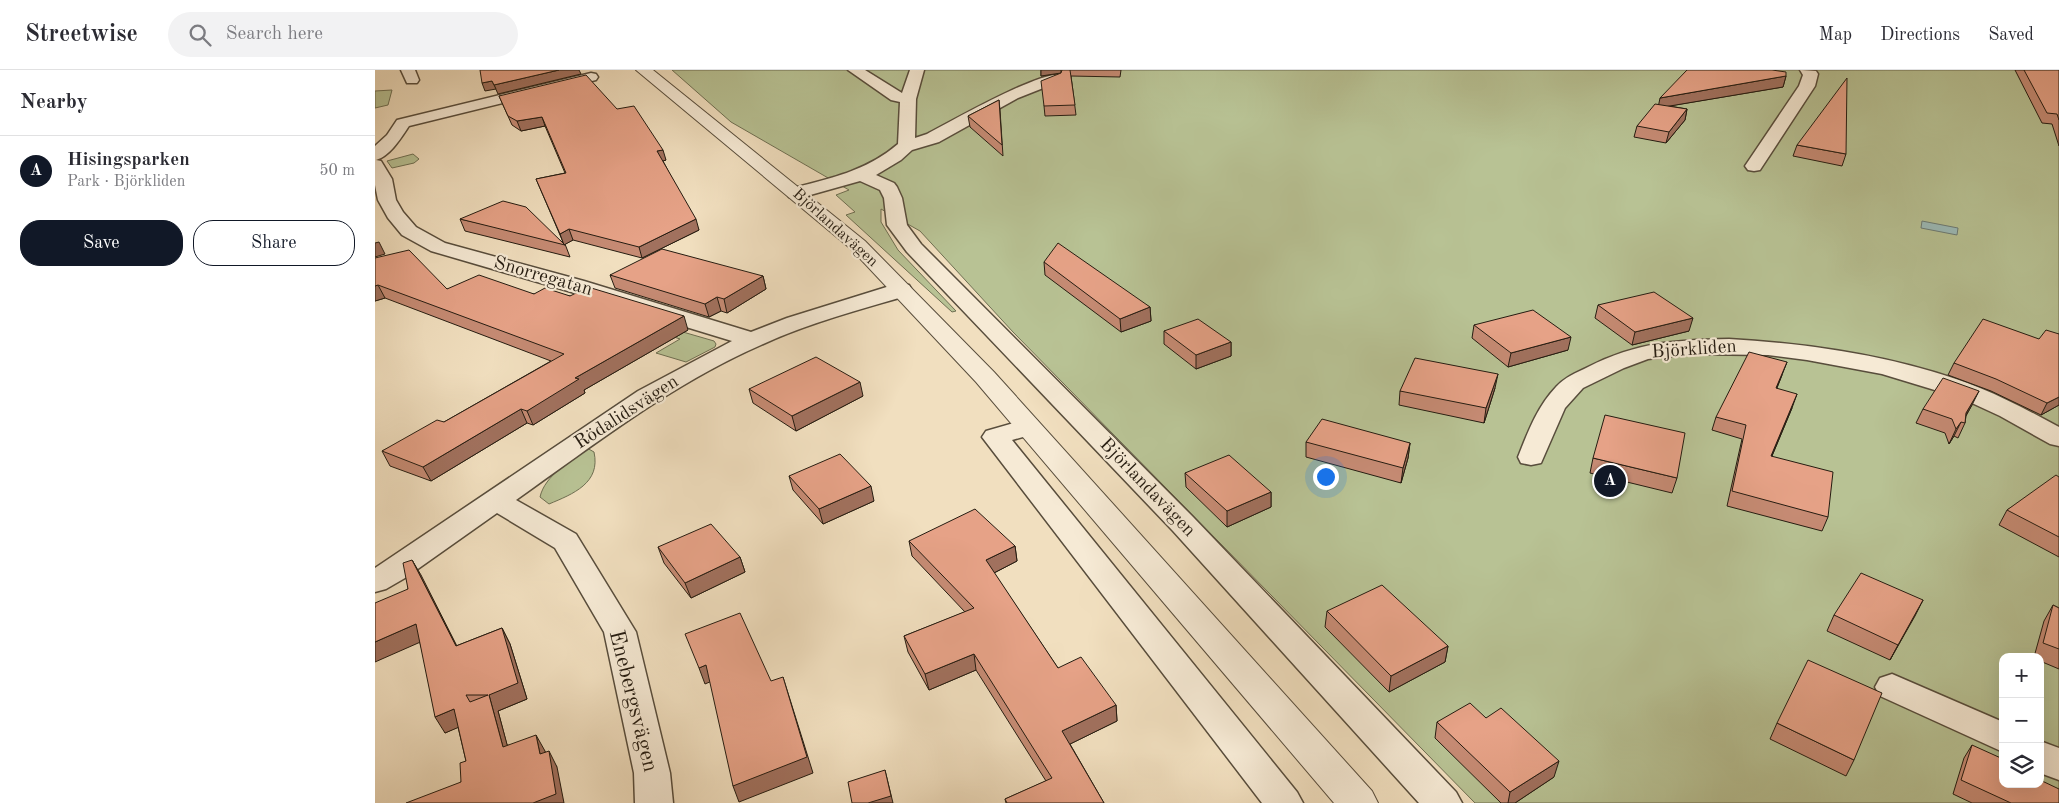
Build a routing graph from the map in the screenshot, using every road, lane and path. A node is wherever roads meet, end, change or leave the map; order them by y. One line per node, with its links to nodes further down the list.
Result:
1 (644, 70): 13 (street, Björlandavägen)
2 (855, 70): 7 (street)
3 (917, 70): 7 (street)
4 (1809, 72): 11 (street)
5 (591, 77): 9 (street)
6 (1056, 78): 8 (street)
7 (908, 99): 8 (street)
8 (906, 146): 12 (street)
9 (375, 155)
10 (375, 165): 14 (street, Snorregatan)
11 (1754, 166)
12 (860, 174): 13 (street); 30 (street, Björlandavägen)
13 (796, 193): 16 (street, Björlandavägen)
14 (438, 247): 15 (street); 17 (street, Snorregatan)
15 (413, 254)
16 (901, 290): 17 (street, Rödalidsvägen); 18 (street, Björlandavägen)
17 (752, 340): 21 (street, Rödalidsvägen)
18 (1028, 426): 28 (street); 29 (street, Björlandavägen)
19 (2059, 438): 20 (street, Björkliden)
20 (1531, 457)
21 (497, 500): 22 (street, Rödalidsvägen); 27 (street, Enebergsvägen)
22 (375, 581)
23 (1892, 687): 24 (street)
24 (1999, 736)
25 (2044, 758): 26 (street)
26 (2059, 765)
27 (654, 803)
28 (1284, 803)
29 (1357, 803)
30 (1443, 803)

